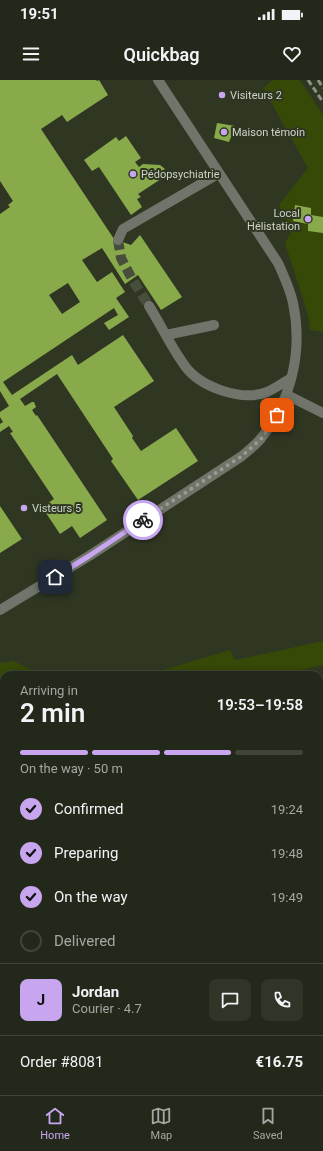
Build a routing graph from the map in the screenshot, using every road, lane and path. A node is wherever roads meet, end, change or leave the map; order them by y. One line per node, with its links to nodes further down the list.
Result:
1 (158, 80): 2 (lane)
2 (218, 174): 3 (lane); 7 (lane)
3 (118, 240)
4 (149, 306): 6 (lane)
5 (214, 325): 6 (lane)
6 (166, 335): 7 (lane)
7 (291, 378): 8 (lane)
8 (287, 394): 9 (lane); 10 (lane)
9 (323, 413)
10 (0, 610)

